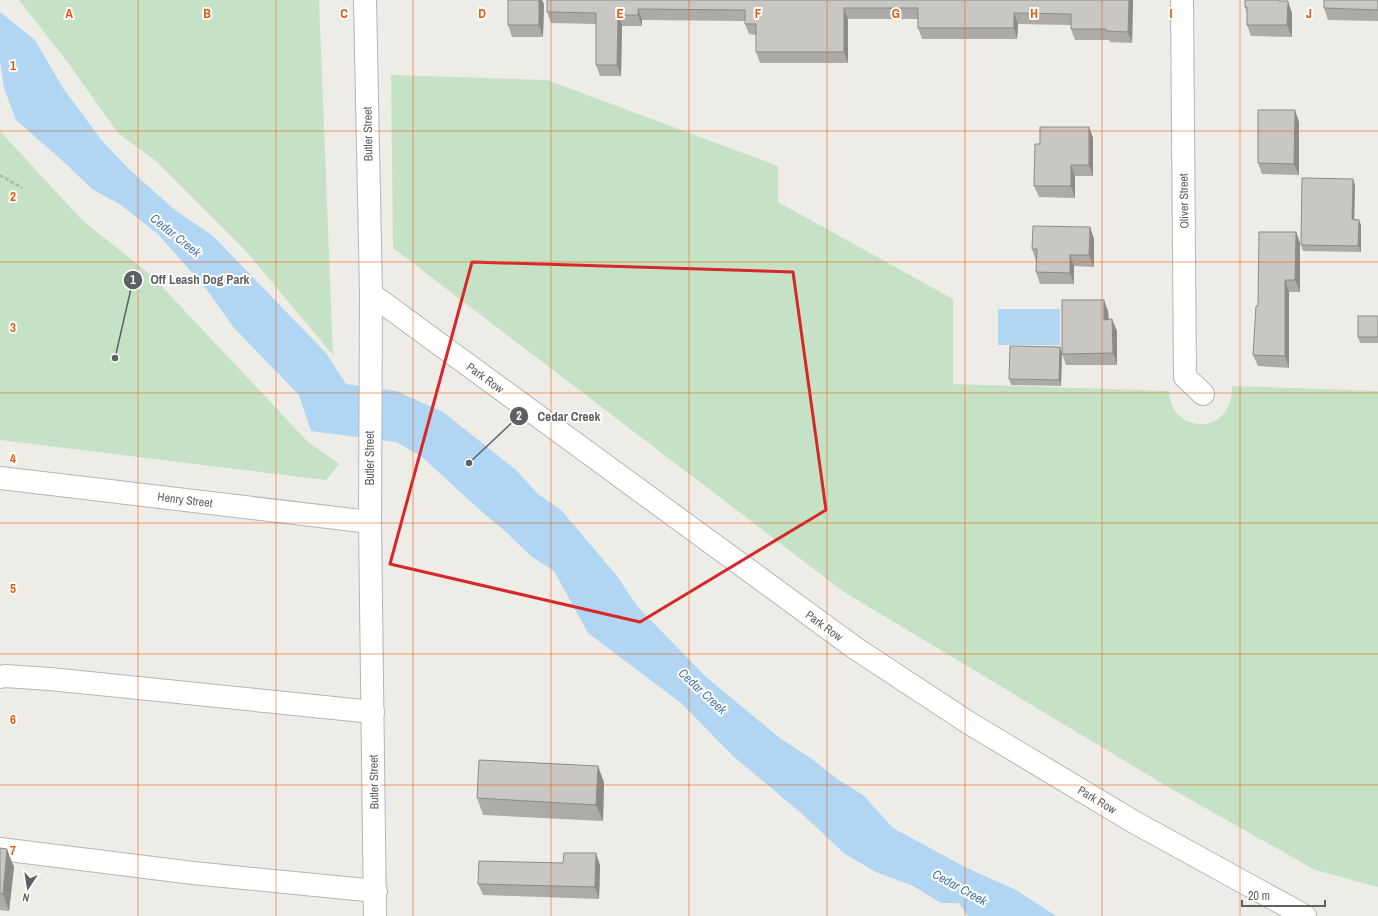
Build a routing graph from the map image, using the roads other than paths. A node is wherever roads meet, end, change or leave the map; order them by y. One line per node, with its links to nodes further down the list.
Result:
1 (365, 0): 3 (street, Butler Street)
2 (1182, 0): 4 (street, Oliver Street)
3 (371, 294): 6 (street, Butler Street); 12 (street, Park Row)
4 (1203, 394)
5 (0, 478): 6 (street, Henry Street)
6 (370, 522): 8 (street, Butler Street)
7 (0, 677): 8 (street)
8 (373, 712): 10 (street, Butler Street)
9 (0, 849): 10 (street)
10 (376, 891): 11 (street, Butler Street)
11 (375, 916)
12 (1305, 916)

